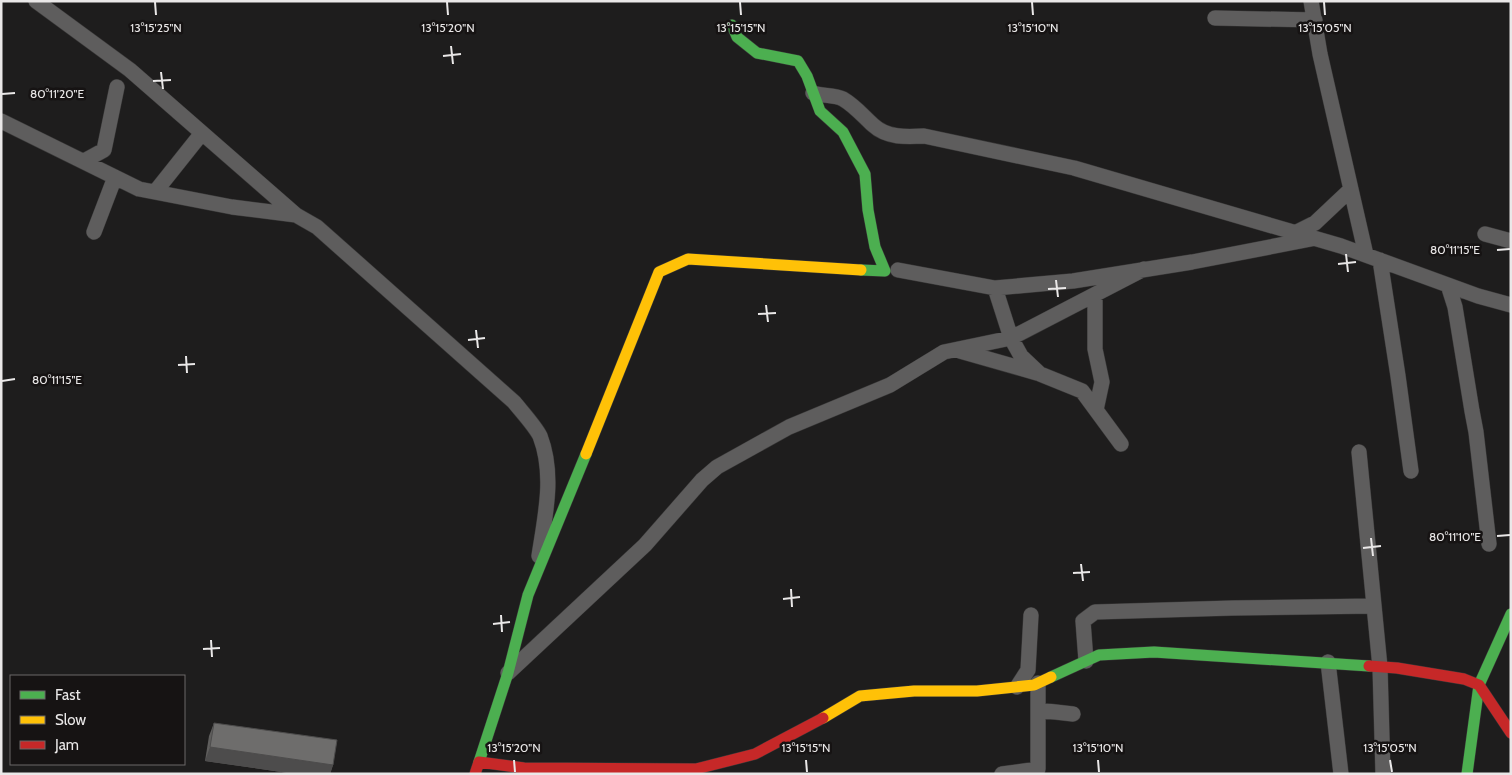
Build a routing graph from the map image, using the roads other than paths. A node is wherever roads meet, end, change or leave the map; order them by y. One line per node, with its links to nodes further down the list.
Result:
1 (36, 1): 9 (street)
2 (1311, 1): 4 (street)
3 (1215, 18): 4 (street)
4 (1314, 20): 12 (street)
5 (732, 25): 7 (street)
6 (117, 87): 10 (street)
7 (813, 93): 16 (street); 35 (street)
8 (1, 121): 10 (street)
9 (202, 134): 13 (street); 14 (street)
10 (84, 161): 11 (street)
11 (115, 176): 13 (street); 15 (street)
12 (1350, 190): 16 (street); 20 (street)
13 (156, 192): 14 (street)
14 (296, 215): 35 (street)
15 (94, 232)
16 (1295, 233): 18 (street)
17 (1485, 234): 19 (street)
18 (1315, 238): 20 (street); 21 (street)
19 (1511, 241)
20 (1373, 258): 23 (street); 33 (street)
21 (1144, 269): 24 (street); 25 (street)
22 (898, 270): 24 (street)
23 (1448, 285): 26 (street); 34 (street)
24 (995, 288): 27 (street)
25 (1095, 295): 27 (street); 30 (street)
26 (1511, 305)
27 (1011, 338): 28 (street); 29 (street)
28 (957, 350): 29 (street); 42 (street)
29 (1040, 374): 30 (street)
30 (1096, 410): 31 (street)
31 (1121, 444)
32 (1359, 452): 36 (street)
33 (1411, 471)
34 (1489, 544)
35 (536, 575): 42 (street)
36 (1374, 606): 39 (street); 41 (street)
37 (1511, 614): 44 (street)
38 (1031, 616): 45 (street)
39 (1086, 661): 40 (street); 43 (street)
40 (1328, 662): 41 (street); 53 (street)
41 (1380, 667): 44 (street); 54 (street)
42 (508, 673): 49 (street)
43 (1038, 683): 45 (street); 46 (street)
44 (1479, 685): 48 (street); 55 (street)
45 (1017, 687): 50 (street)
46 (1038, 710): 47 (street); 52 (street)
47 (1073, 714)
48 (1510, 731)
49 (479, 762): 50 (street); 51 (street)
50 (686, 772)
51 (475, 774)
52 (1002, 774)
53 (1341, 774)
54 (1383, 774)
55 (1467, 774)

